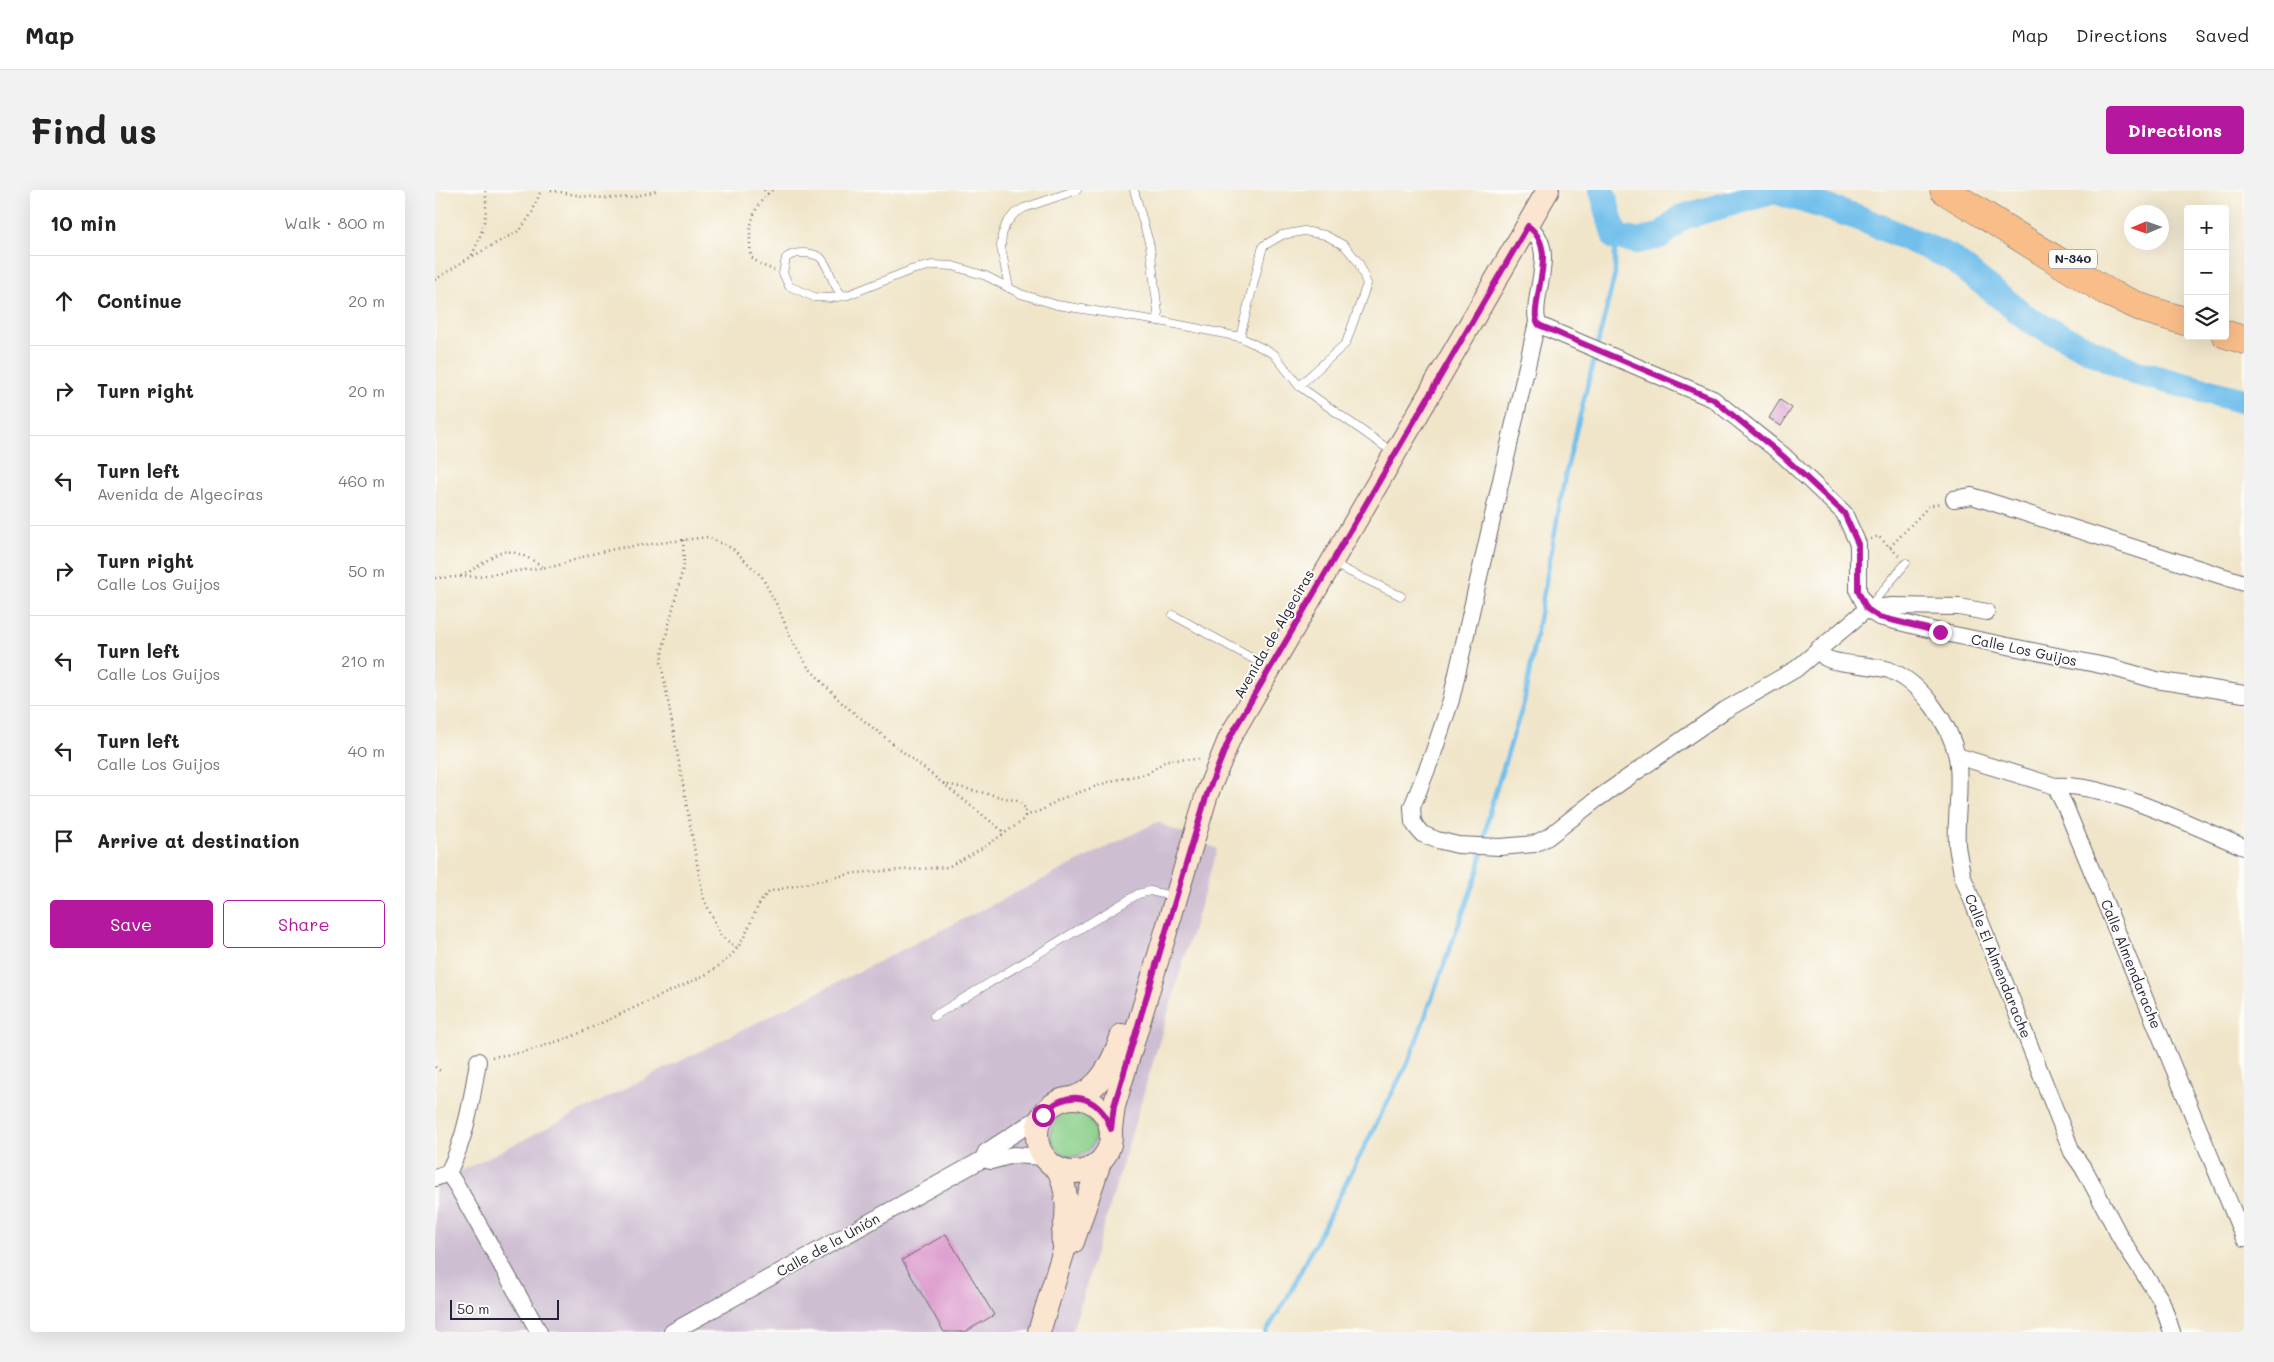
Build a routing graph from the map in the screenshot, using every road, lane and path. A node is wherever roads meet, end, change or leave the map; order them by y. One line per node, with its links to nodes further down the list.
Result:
1 (485, 190): 14 (path)
2 (541, 190): 14 (path)
3 (551, 190): 4 (path)
4 (658, 190)
5 (764, 190): 12 (path)
6 (772, 190): 12 (path)
7 (1077, 190): 17 (lane)
8 (1134, 190): 20 (lane)
9 (1943, 190): 21 (highway, N-340)
10 (1967, 190): 19 (highway, N-340)
11 (1538, 192): 13 (street, Avenida de Algeciras); 29 (street, Avenida de Algeciras)
12 (768, 194): 15 (path)
13 (1528, 226): 22 (street); 35 (street, Avenida de Algeciras)
14 (472, 257): 16 (path)
15 (783, 272): 18 (lane); 18 (lane)
16 (435, 280)
17 (1009, 288): 18 (lane); 20 (lane)
18 (843, 296)
19 (2184, 309)
20 (1159, 321): 26 (lane)
21 (2184, 321)
22 (1537, 322): 32 (street); 44 (street)
23 (2229, 323): 24 (highway)
24 (2244, 328)
25 (2229, 335): 27 (highway)
26 (1240, 337): 28 (lane); 28 (lane)
27 (2244, 340)
28 (1299, 386): 29 (lane)
29 (1384, 446): 45 (street, Avenida de Algeciras)
30 (1954, 500): 33 (path); 39 (street)
31 (683, 540): 36 (path); 49 (path); 55 (path)
32 (1858, 544): 33 (path); 41 (street)
33 (1890, 547): 34 (path)
34 (1906, 563): 41 (lane)
35 (1331, 564): 40 (lane); 62 (street, Avenida de Algeciras)
36 (546, 568): 37 (path); 37 (path)
37 (460, 576): 38 (path)
38 (435, 578)
39 (2244, 582)
40 (1401, 596)
41 (1867, 609): 42 (street); 44 (street); 46 (street, Calle Los Guijos)
42 (1987, 612)
43 (1173, 616): 45 (lane)
44 (1818, 649): 47 (street, Calle El Almendarache)
45 (1257, 661): 48 (street, Avenida de Algeciras)
46 (2244, 694)
47 (1957, 756): 50 (street); 72 (street, Calle El Almendarache)
48 (1205, 759): 51 (path); 54 (street, Avenida de Algeciras)
49 (942, 783): 51 (path); 52 (path)
50 (2055, 786): 53 (street); 67 (street, Calle Almendarache)
51 (1025, 816): 52 (path)
52 (1005, 832): 55 (path)
53 (2244, 847)
54 (1163, 894): 56 (lane); 60 (street, Avenida de Algeciras)
55 (738, 948): 57 (path)
56 (934, 1016)
57 (478, 1061): 66 (street)
58 (435, 1067): 59 (path)
59 (442, 1072)
60 (1073, 1098): 61 (street); 62 (street)
61 (1043, 1115): 63 (street, Calle de la Unión); 65 (street)
62 (1111, 1129): 64 (street)
63 (983, 1159): 65 (street, Calle de la Unión); 70 (street, Calle de la Unión)
64 (1100, 1162): 65 (street); 68 (street)
65 (1051, 1163): 68 (street)
66 (447, 1179): 69 (street)
67 (2244, 1238)
68 (1065, 1247): 71 (street)
69 (539, 1332)
70 (672, 1332)
71 (1039, 1332)
72 (2172, 1332)

